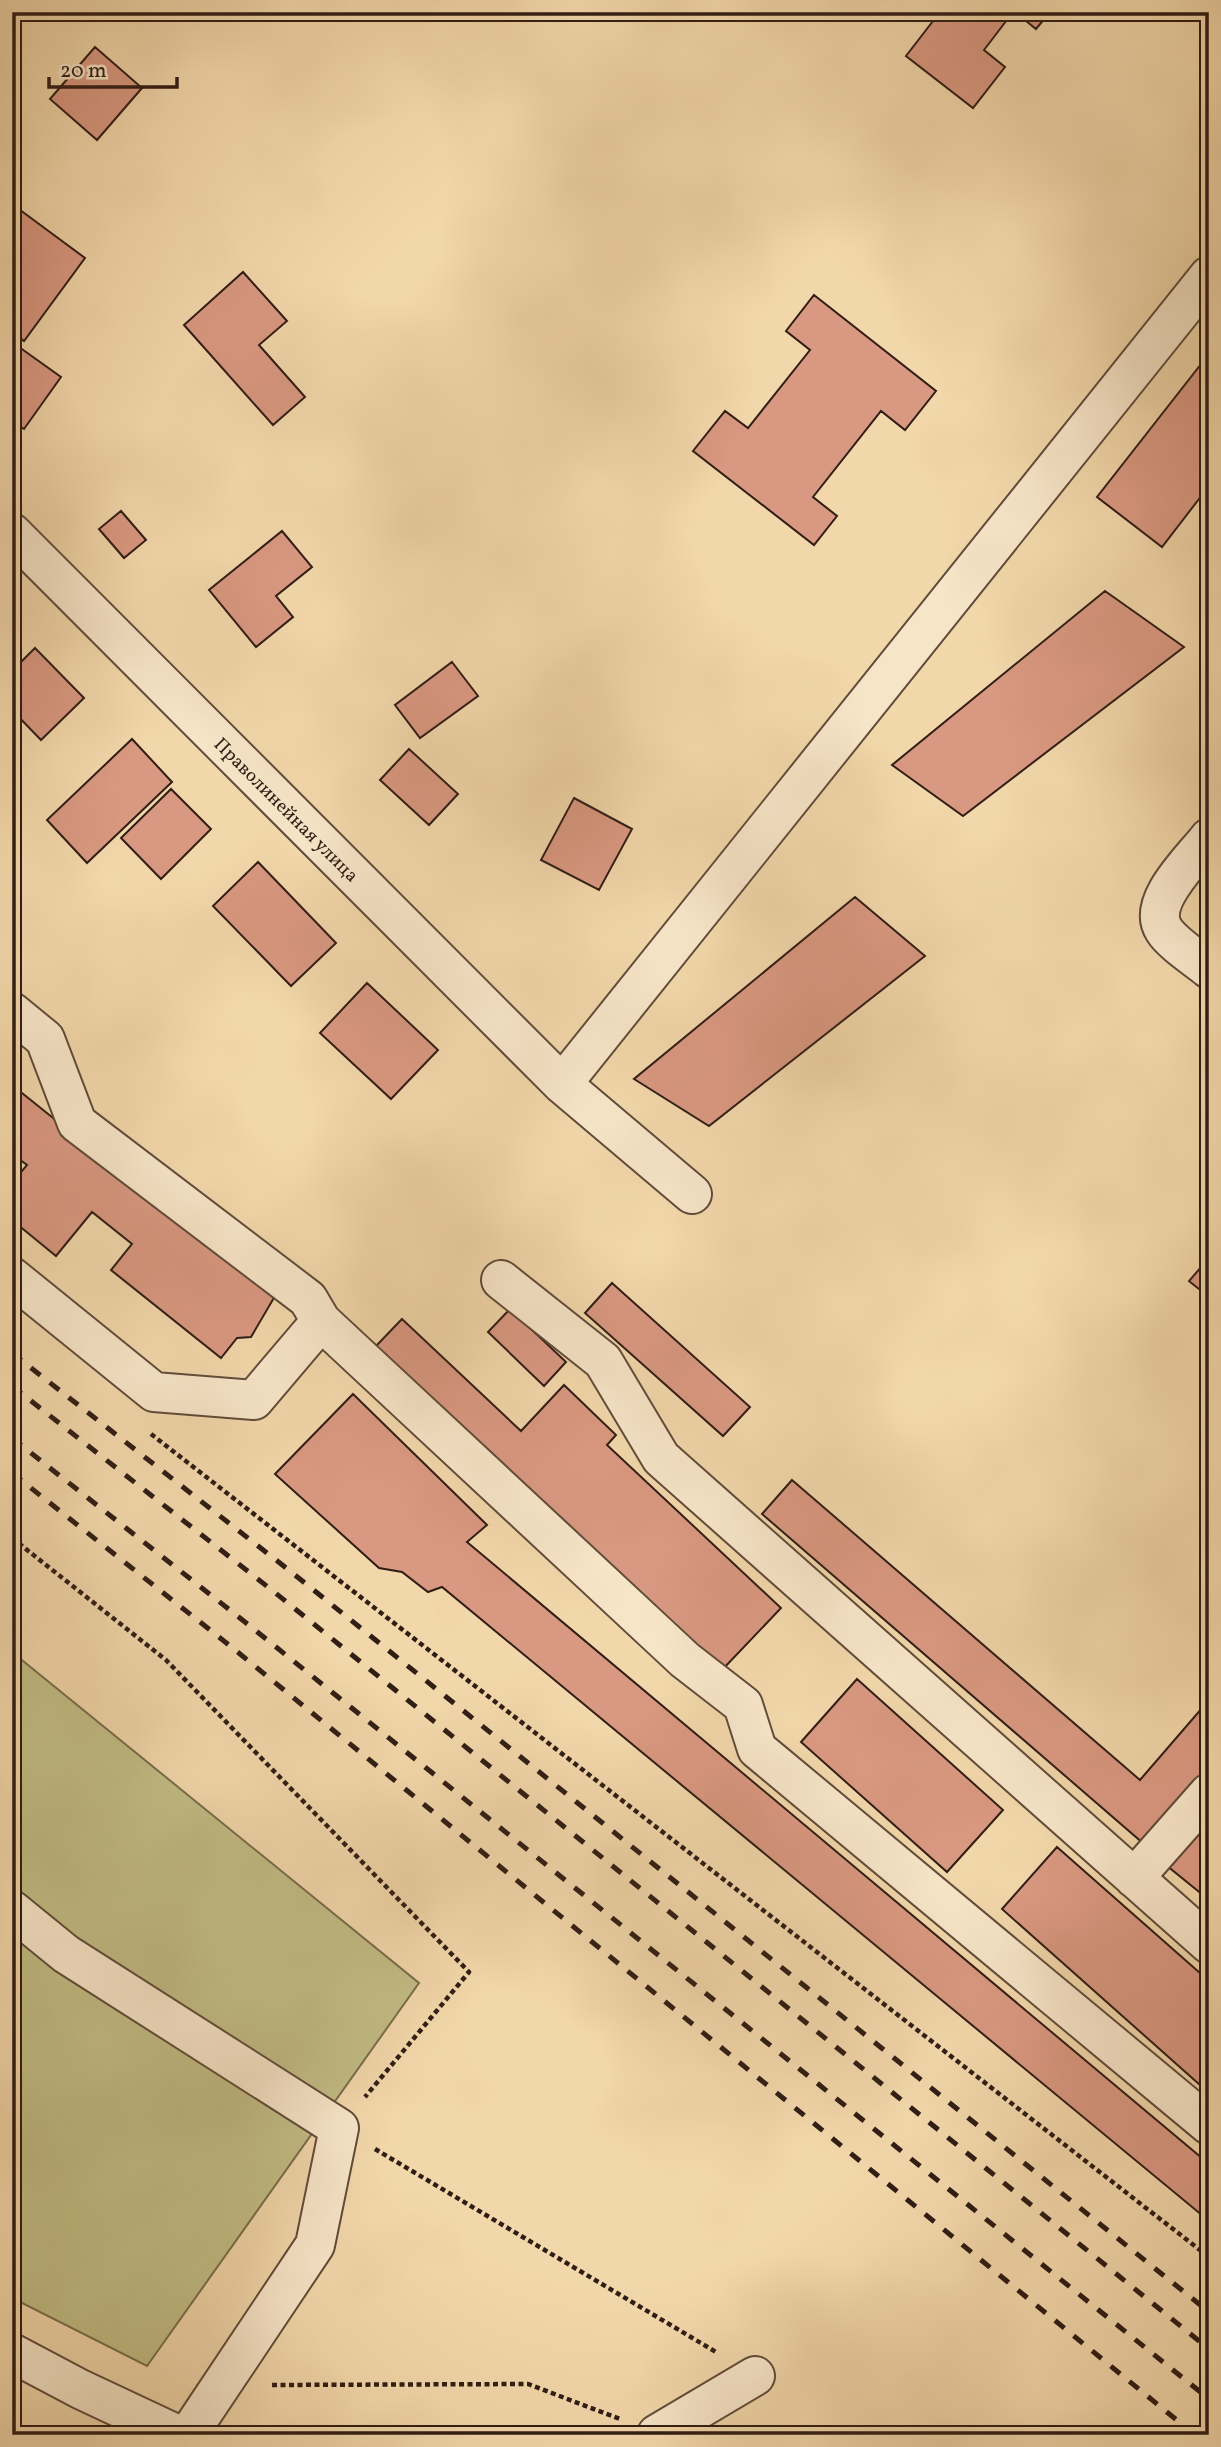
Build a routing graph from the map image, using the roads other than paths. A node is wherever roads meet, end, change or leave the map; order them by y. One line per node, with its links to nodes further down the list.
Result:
1 (1209, 276): 6 (street)
2 (12, 533): 6 (street, Праволинейная улица)
3 (1209, 838): 4 (street)
4 (1209, 969)
5 (12, 1012): 10 (street)
6 (562, 1084): 7 (street, Праволинейная улица)
7 (692, 1194)
8 (12, 1277): 10 (street)
9 (501, 1280): 12 (street)
10 (321, 1321): 15 (street)
11 (1209, 1793): 12 (street)
12 (1135, 1878): 14 (street)
13 (12, 1910): 20 (street)
14 (1209, 1944)
15 (1209, 2125)
16 (12, 2353): 19 (street)
17 (755, 2376): 18 (street)
18 (657, 2434)
19 (178, 2435)
20 (188, 2435)

